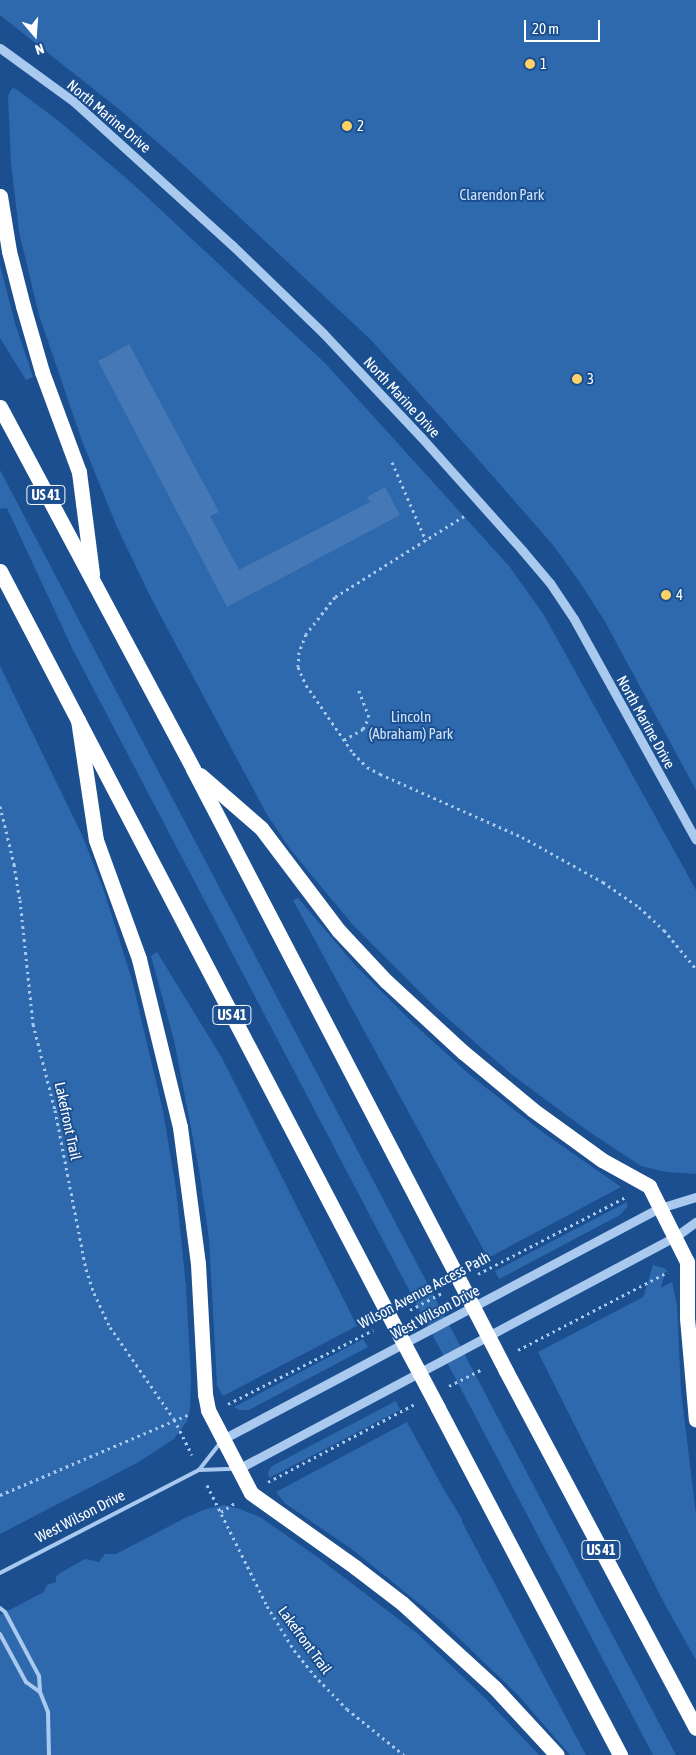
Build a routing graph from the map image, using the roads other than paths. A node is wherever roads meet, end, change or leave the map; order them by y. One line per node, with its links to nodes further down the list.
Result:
1 (0, 48): 10 (street, North Marine Drive)
2 (0, 196): 5 (highway)
3 (0, 407): 5 (highway, US 41)
4 (0, 571): 7 (highway, US 41)
5 (93, 583): 9 (highway, US 41)
6 (0, 586): 7 (highway)
7 (15, 600): 8 (highway, US 41)
8 (78, 720): 16 (highway); 26 (highway, US 41, bridge)
9 (193, 769): 12 (highway); 23 (highway, US 41, bridge)
10 (696, 840)
11 (696, 1197): 12 (street, West Wilson Drive)
12 (660, 1208): 14 (highway); 16 (street, West Wilson Drive)
13 (696, 1222): 14 (street, West Wilson Drive)
14 (675, 1237): 15 (highway); 17 (street, West Wilson Drive)
15 (696, 1420)
16 (223, 1440): 17 (highway); 18 (lane, West Wilson Drive)
17 (238, 1469): 18 (lane, West Wilson Drive); 25 (highway)
18 (199, 1470): 19 (lane, West Wilson Drive)
19 (0, 1573)
20 (0, 1608): 22 (lane)
21 (0, 1634): 22 (lane)
22 (40, 1692): 24 (lane)
23 (696, 1728)
24 (49, 1755)
25 (557, 1755)
26 (620, 1755)

